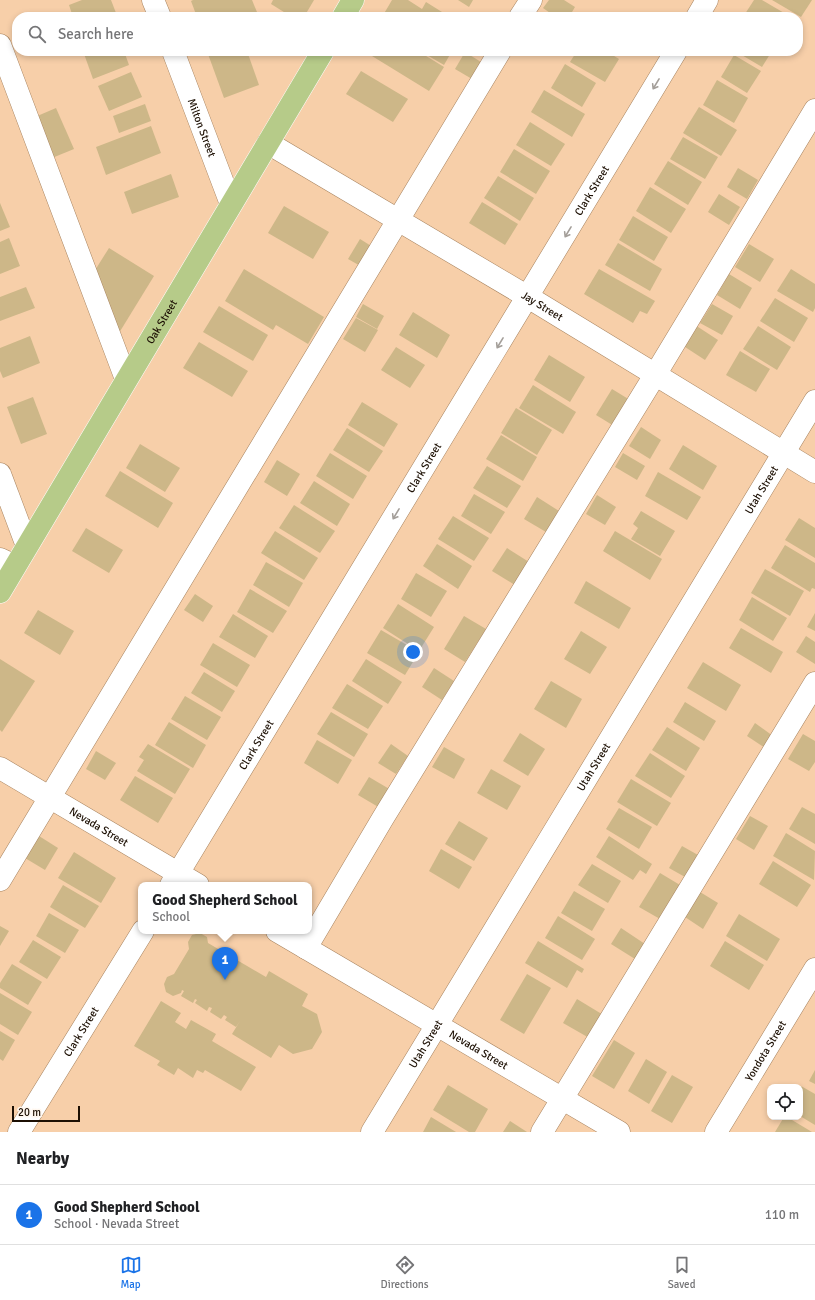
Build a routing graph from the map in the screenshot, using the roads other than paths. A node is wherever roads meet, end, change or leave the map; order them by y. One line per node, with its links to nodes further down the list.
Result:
1 (153, 0): 5 (street)
2 (353, 0): 6 (main road)
3 (531, 0): 7 (street)
4 (707, 0): 8 (street)
5 (158, 12)
6 (346, 12)
7 (523, 12)
8 (700, 12)
9 (0, 45): 20 (street)
10 (175, 56): 16 (street, Milton Street)
11 (319, 56): 15 (main road, Oak Street)
12 (497, 56): 17 (street)
13 (673, 56): 18 (street, Clark Street, one-way to 18)
14 (815, 110): 19 (street)
15 (268, 143): 16 (main road, Oak Street); 17 (street, Jay Street)
16 (231, 204): 20 (main road, Oak Street)
17 (397, 219): 18 (street, Jay Street); 30 (street)
18 (528, 297): 19 (street, Jay Street); 31 (street, Clark Street, one-way to 31)
19 (655, 376): 22 (street, Jay Street); 36 (street)
20 (126, 379): 25 (main road, Oak Street)
21 (815, 401): 22 (street, Utah Street)
22 (783, 454): 23 (street, Jay Street); 38 (street, Utah Street)
23 (815, 472)
24 (0, 474): 25 (street)
25 (28, 546): 26 (main road, Oak Street)
26 (8, 562): 27 (main road, Oak Street)
27 (0, 592)
28 (815, 683): 39 (street)
29 (0, 768): 30 (street, Nevada Street)
30 (50, 797): 31 (street, Nevada Street); 32 (street)
31 (175, 879): 33 (street, Nevada Street)
32 (0, 880)
33 (186, 882)
34 (141, 934): 40 (street, Clark Street)
35 (282, 934): 36 (street, Nevada Street)
36 (306, 948): 38 (street, Nevada Street)
37 (815, 969): 44 (street, Yondota Street)
38 (437, 1025): 39 (street, Nevada Street); 41 (street, Utah Street)
39 (562, 1098): 42 (street); 43 (street, Nevada Street)
40 (19, 1132)
41 (372, 1132)
42 (542, 1132)
43 (619, 1132)
44 (716, 1132)

